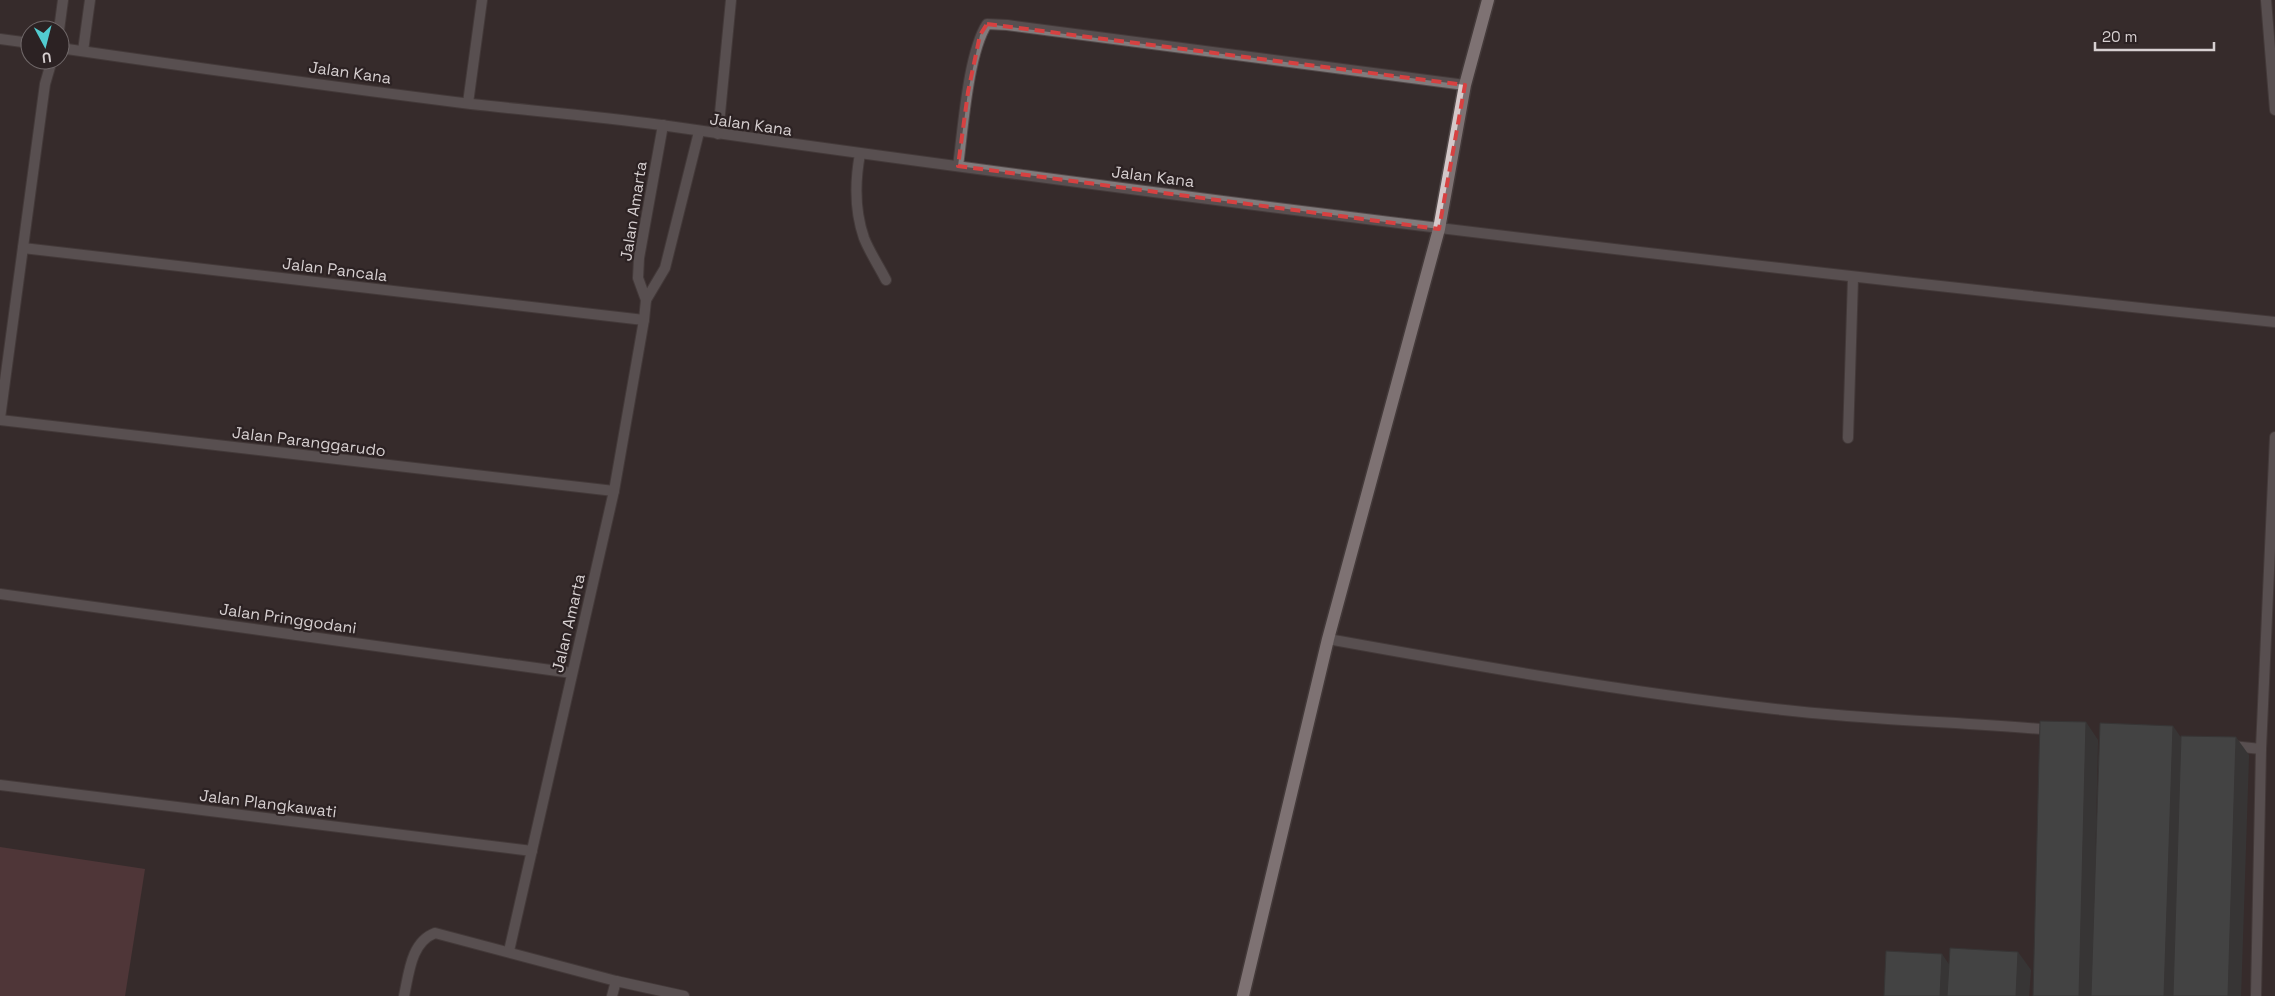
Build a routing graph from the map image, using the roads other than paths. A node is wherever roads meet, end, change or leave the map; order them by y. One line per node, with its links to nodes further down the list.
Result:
1 (63, 0): 7 (street)
2 (90, 0): 11 (street)
3 (482, 0): 14 (street)
4 (731, 0): 18 (street)
5 (1488, 0): 13 (main road)
6 (2266, 0): 15 (street)
7 (60, 20)
8 (0, 39): 9 (street)
9 (20, 42)
10 (70, 49): 11 (street, Jalan Kana)
11 (83, 51): 14 (street, Jalan Kana)
12 (49, 70): 22 (street)
13 (1465, 84): 20 (street); 21 (main road)
14 (468, 103): 16 (street, Jalan Kana)
15 (2275, 110)
16 (663, 125): 17 (street, Jalan Kana); 25 (street, Jalan Amarta)
17 (699, 132): 18 (street, Jalan Kana); 25 (street, Jalan Amarta)
18 (718, 134): 19 (street, Jalan Kana)
19 (860, 154): 20 (street, Jalan Kana); 24 (street)
20 (958, 166): 21 (street, Jalan Kana)
21 (1438, 228): 23 (street, Jalan Kana); 33 (main road)
22 (23, 248): 26 (street, Jalan Pancala); 28 (street)
23 (1853, 278): 27 (street, Jalan Kana); 30 (street)
24 (886, 280)
25 (646, 300): 26 (street, Jalan Amarta)
26 (644, 320): 31 (street, Jalan Amarta)
27 (2275, 322)
28 (0, 420): 31 (street, Jalan Paranggarudo)
29 (2275, 437): 37 (street)
30 (1848, 438)
31 (614, 491): 34 (street, Jalan Amarta)
32 (0, 594): 34 (street, Jalan Pringgodani)
33 (1328, 639): 35 (street); 45 (main road)
34 (572, 673): 39 (street, Jalan Amarta)
35 (2063, 731)
36 (2222, 745): 37 (street)
37 (2261, 749): 46 (street)
38 (0, 785): 39 (street, Jalan Plangkawati)
39 (532, 851): 40 (street, Jalan Amarta)
40 (509, 951): 41 (street); 42 (street)
41 (616, 981): 43 (street); 44 (street)
42 (404, 996)
43 (612, 996)
44 (684, 996)
45 (1243, 996)
46 (2256, 996)

